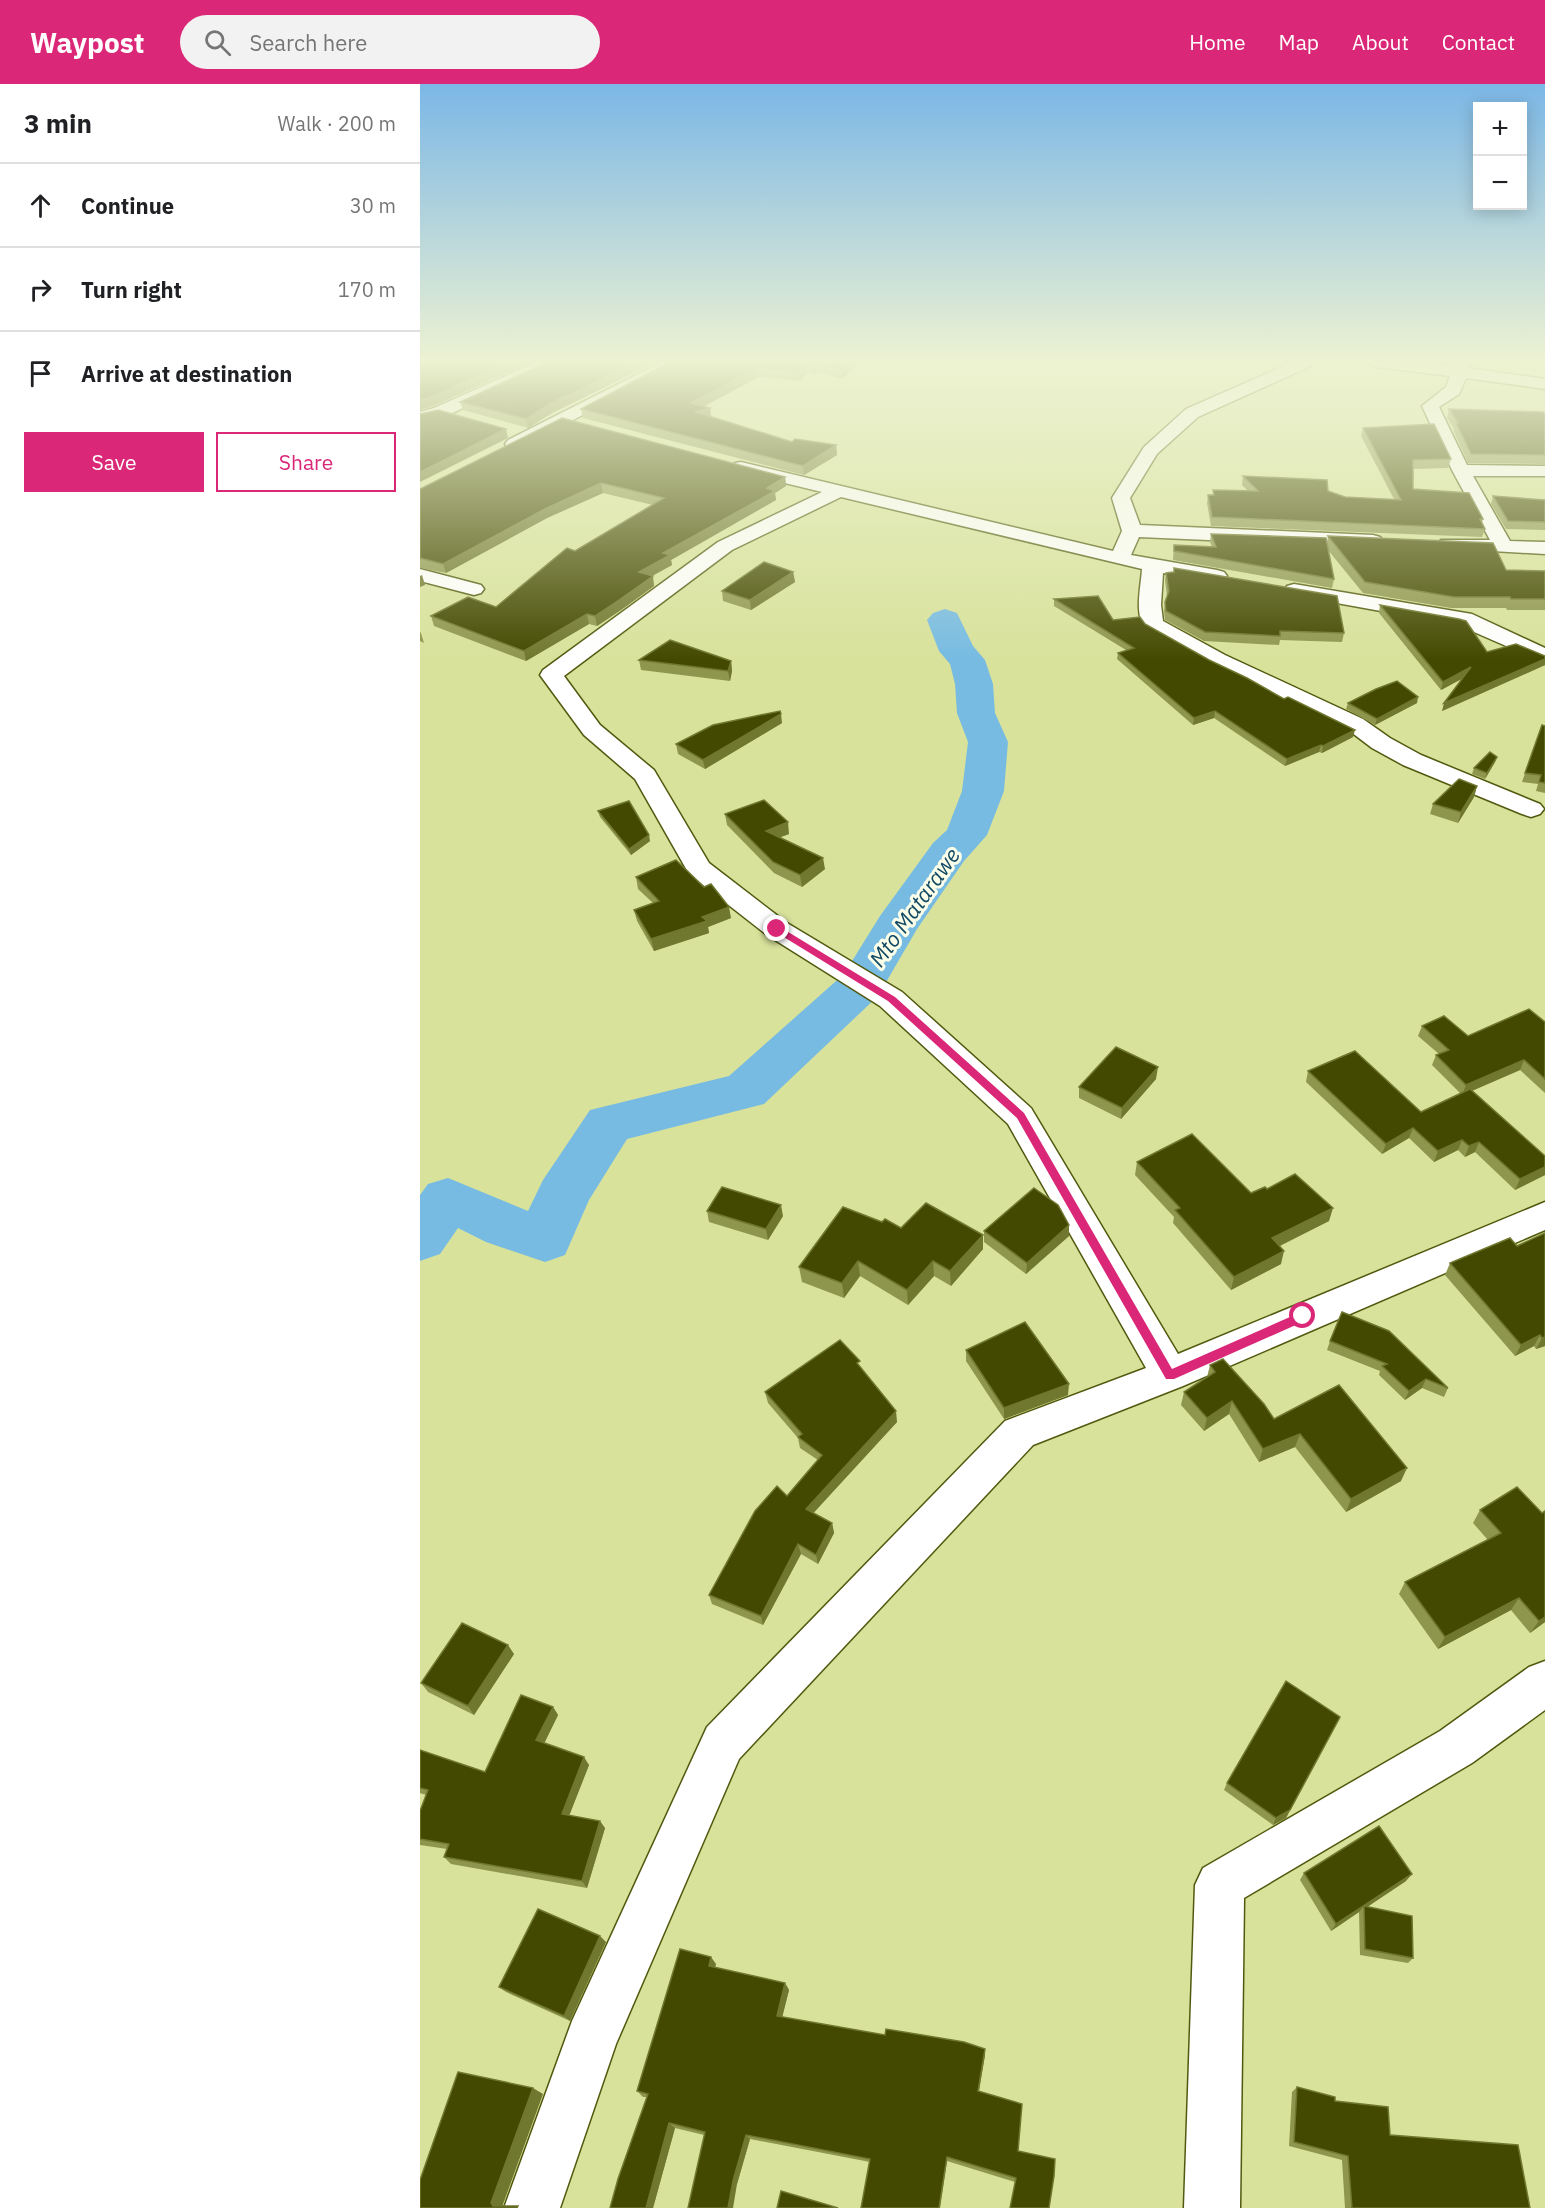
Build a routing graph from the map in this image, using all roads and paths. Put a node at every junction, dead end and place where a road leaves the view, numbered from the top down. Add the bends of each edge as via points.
1 (1144, 461) edge
2 (1457, 461) edge
3 (721, 462) edge
4 (1461, 470) junction
5 (1545, 471) edge
6 (837, 492) junction
7 (1132, 531) junction
8 (1395, 542) edge
9 (1431, 543) edge
10 (1503, 546) junction
11 (1545, 548) edge
12 (1120, 559) junction
13 (1153, 565) junction
14 (420, 575) edge
15 (1236, 580) edge
16 (1271, 586) edge
17 (474, 589) dead end
18 (1545, 656) edge
19 (1532, 809) dead end
20 (1545, 1215) edge
21 (1170, 1375) junction
22 (1545, 1683) edge
23 (532, 2208) edge
24 (1212, 2208) edge

1 - 7 street via 1121,498
2 - 4 street
3 - 6 street
4 - 5 street
4 - 10 street
6 - 12 street
6 - 21 street via 725,546 551,675 592,730 645,775 699,868 777,929 891,999 1020,1116
7 - 8 street
7 - 12 street
9 - 10 street
10 - 11 street
12 - 13 street
13 - 15 street
13 - 19 street via 1153,624 1217,660 1356,724 1412,760
14 - 17 street
16 - 18 street via 1464,619
20 - 21 street
21 - 23 street via 1019,1433 723,1743 591,2040
22 - 24 street via 1456,1747 1220,1885

